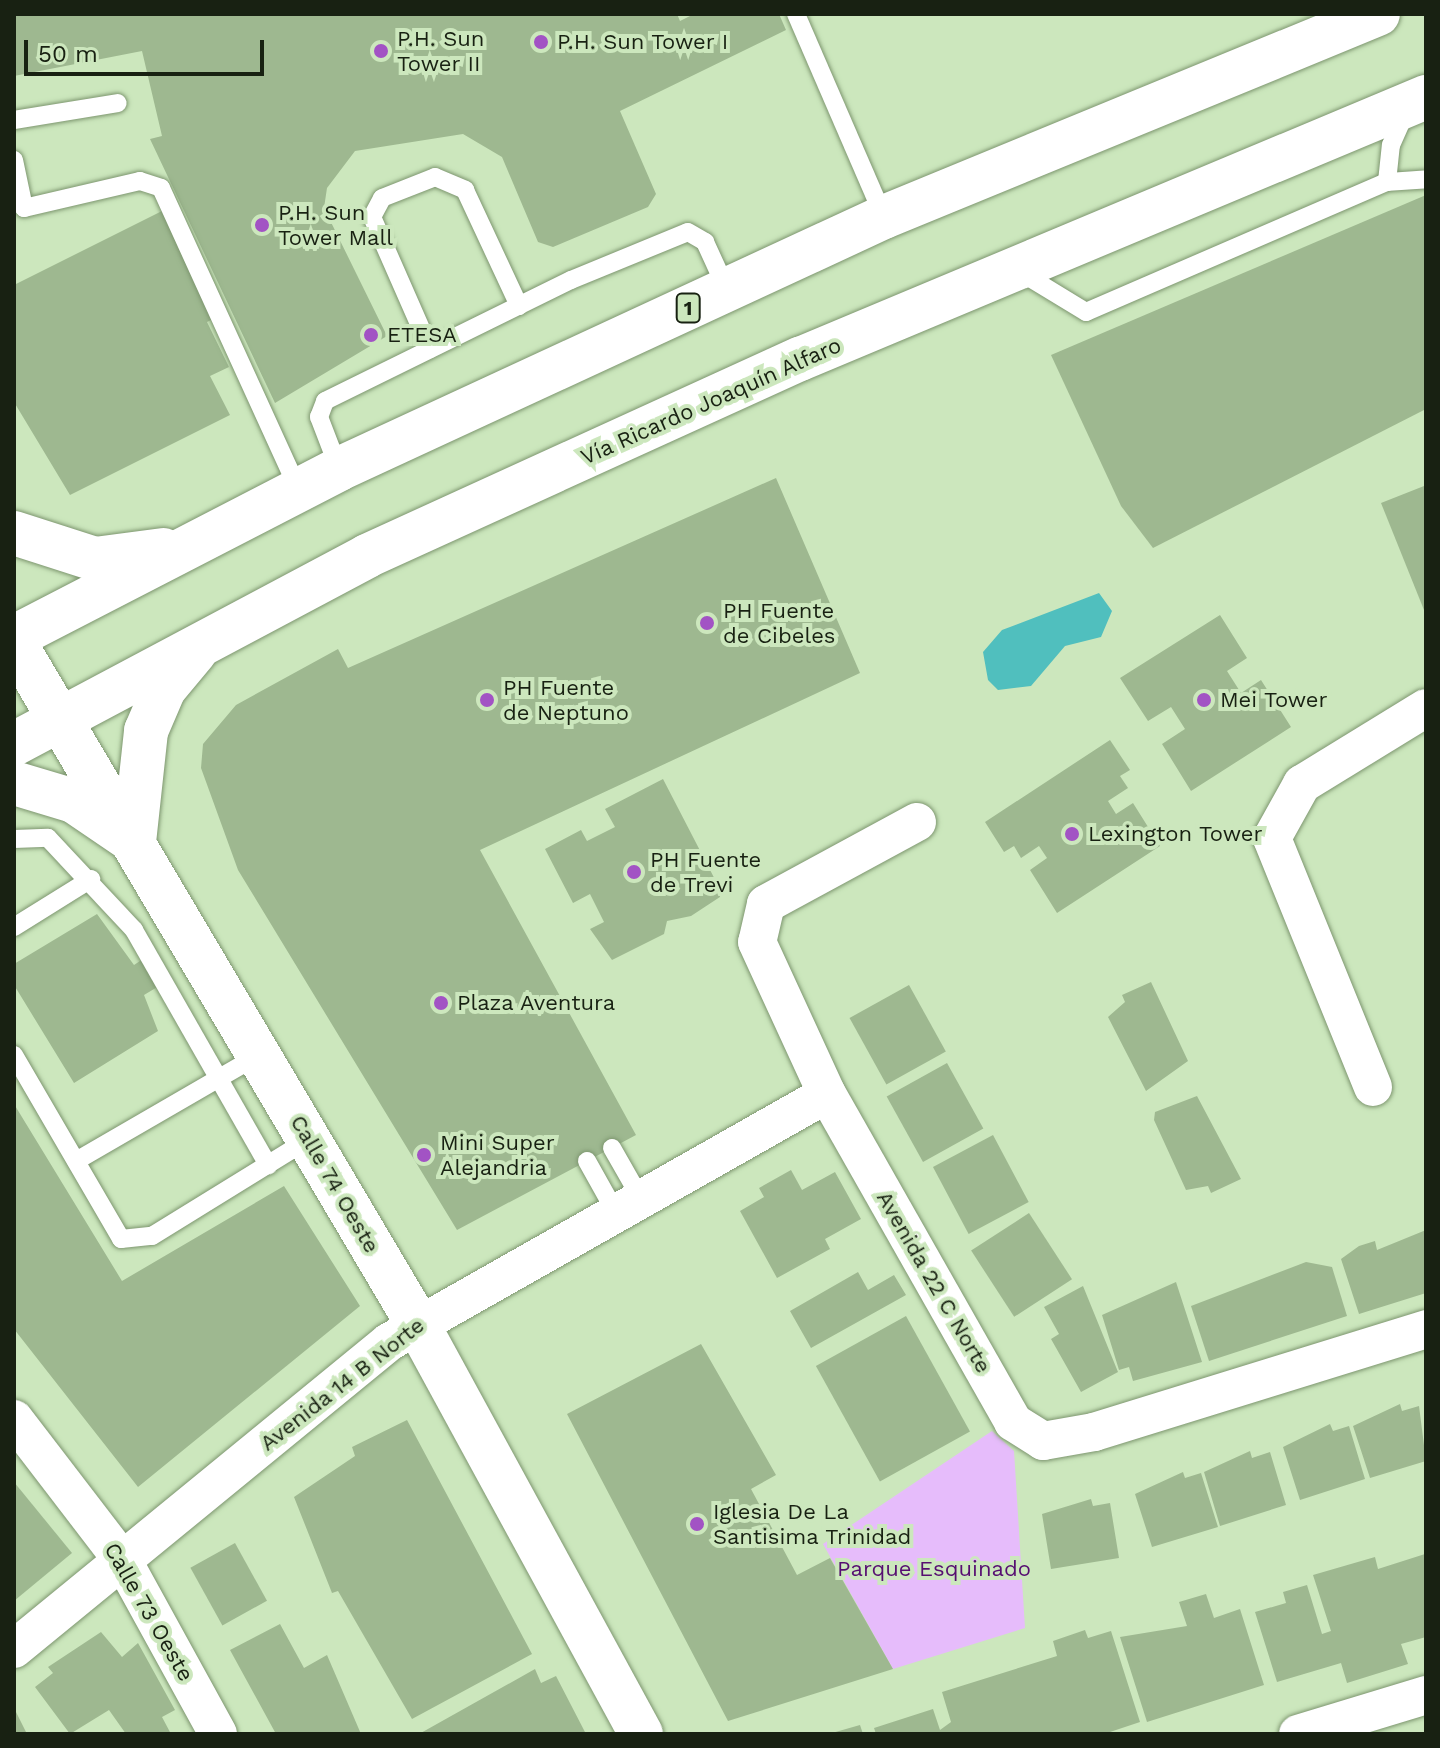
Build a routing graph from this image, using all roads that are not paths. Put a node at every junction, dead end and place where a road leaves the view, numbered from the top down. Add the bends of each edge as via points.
1 (796, 14) edge
2 (1378, 14) edge
3 (1418, 100) edge
4 (118, 103) dead end
5 (14, 120) edge
6 (14, 160) edge
7 (1426, 179) edge
8 (1387, 182) junction
9 (884, 217) junction
10 (1015, 269) junction
11 (727, 290) junction
12 (519, 306) junction
13 (430, 349) junction
14 (339, 469) junction
15 (298, 489) junction
16 (14, 533) edge
17 (186, 548) junction
18 (208, 636) junction
19 (14, 640) edge
20 (1425, 710) edge
21 (60, 719) junction
22 (14, 744) edge
23 (14, 783) edge
24 (917, 822) dead end
25 (14, 839) edge
26 (134, 842) junction
27 (91, 879) junction
28 (14, 927) edge
29 (14, 1055) edge
30 (259, 1055) junction
31 (220, 1080) junction
32 (1373, 1087) dead end
33 (827, 1094) junction
34 (309, 1139) junction
35 (612, 1148) dead end
36 (76, 1161) junction
37 (587, 1161) dead end
38 (268, 1165) junction
39 (628, 1204) junction
40 (417, 1323) junction
41 (1426, 1329) edge
42 (14, 1419) edge
43 (123, 1561) junction
44 (14, 1649) edge
45 (1426, 1695) edge
46 (218, 1734) edge
47 (641, 1734) edge
48 (1298, 1734) edge

1 - 9 lane
2 - 9 main road, 1
3 - 8 lane via 1391,145
3 - 10 main road, Vía Ricardo Joaquín Alfaro
4 - 5 lane
6 - 15 lane via 24,208 140,181 161,188
7 - 8 lane
8 - 10 lane via 1086,312
9 - 11 main road, 1
10 - 18 main road, Vía Ricardo Joaquín Alfaro via 382,549
11 - 12 lane via 705,242 688,232
11 - 14 main road, 1
12 - 13 lane
12 - 13 lane via 465,190 435,177 382,198 372,217
13 - 14 lane via 322,403 319,417
14 - 15 main road, 1
15 - 17 main road, 1
16 - 17 main road via 95,559
17 - 19 main road, 1
18 - 21 main road, Vía Ricardo Joaquín Alfaro
18 - 26 main road via 164,689 146,731
19 - 21 main road, Calle 74 Oeste
20 - 32 street via 1302,784 1272,838
21 - 22 main road, Vía Ricardo Joaquín Alfaro
21 - 26 main road, Calle 74 Oeste
23 - 26 main road via 74,801
24 - 33 street, Avenida 22 C Norte via 766,904 757,942
25 - 27 lane via 48,838
26 - 30 main road, Calle 74 Oeste
27 - 28 lane
27 - 31 lane via 134,930
29 - 36 lane
30 - 31 lane
30 - 34 main road, Calle 74 Oeste
31 - 36 lane
31 - 38 lane
33 - 39 street, Avenida 14 B Norte
33 - 41 street, Avenida 22 C Norte via 1013,1422 1043,1441
34 - 38 lane
34 - 40 main road, Calle 74 Oeste
35 - 39 lane
36 - 38 lane via 121,1239 152,1236
37 - 39 lane
39 - 40 street, Avenida 14 B Norte
40 - 43 street, Avenida 14 B Norte
40 - 47 main road, Calle 74 Oeste
42 - 43 street, Calle 73 Oeste
43 - 44 street, Avenida 14 B Norte
43 - 46 street, Calle 73 Oeste
45 - 48 street

